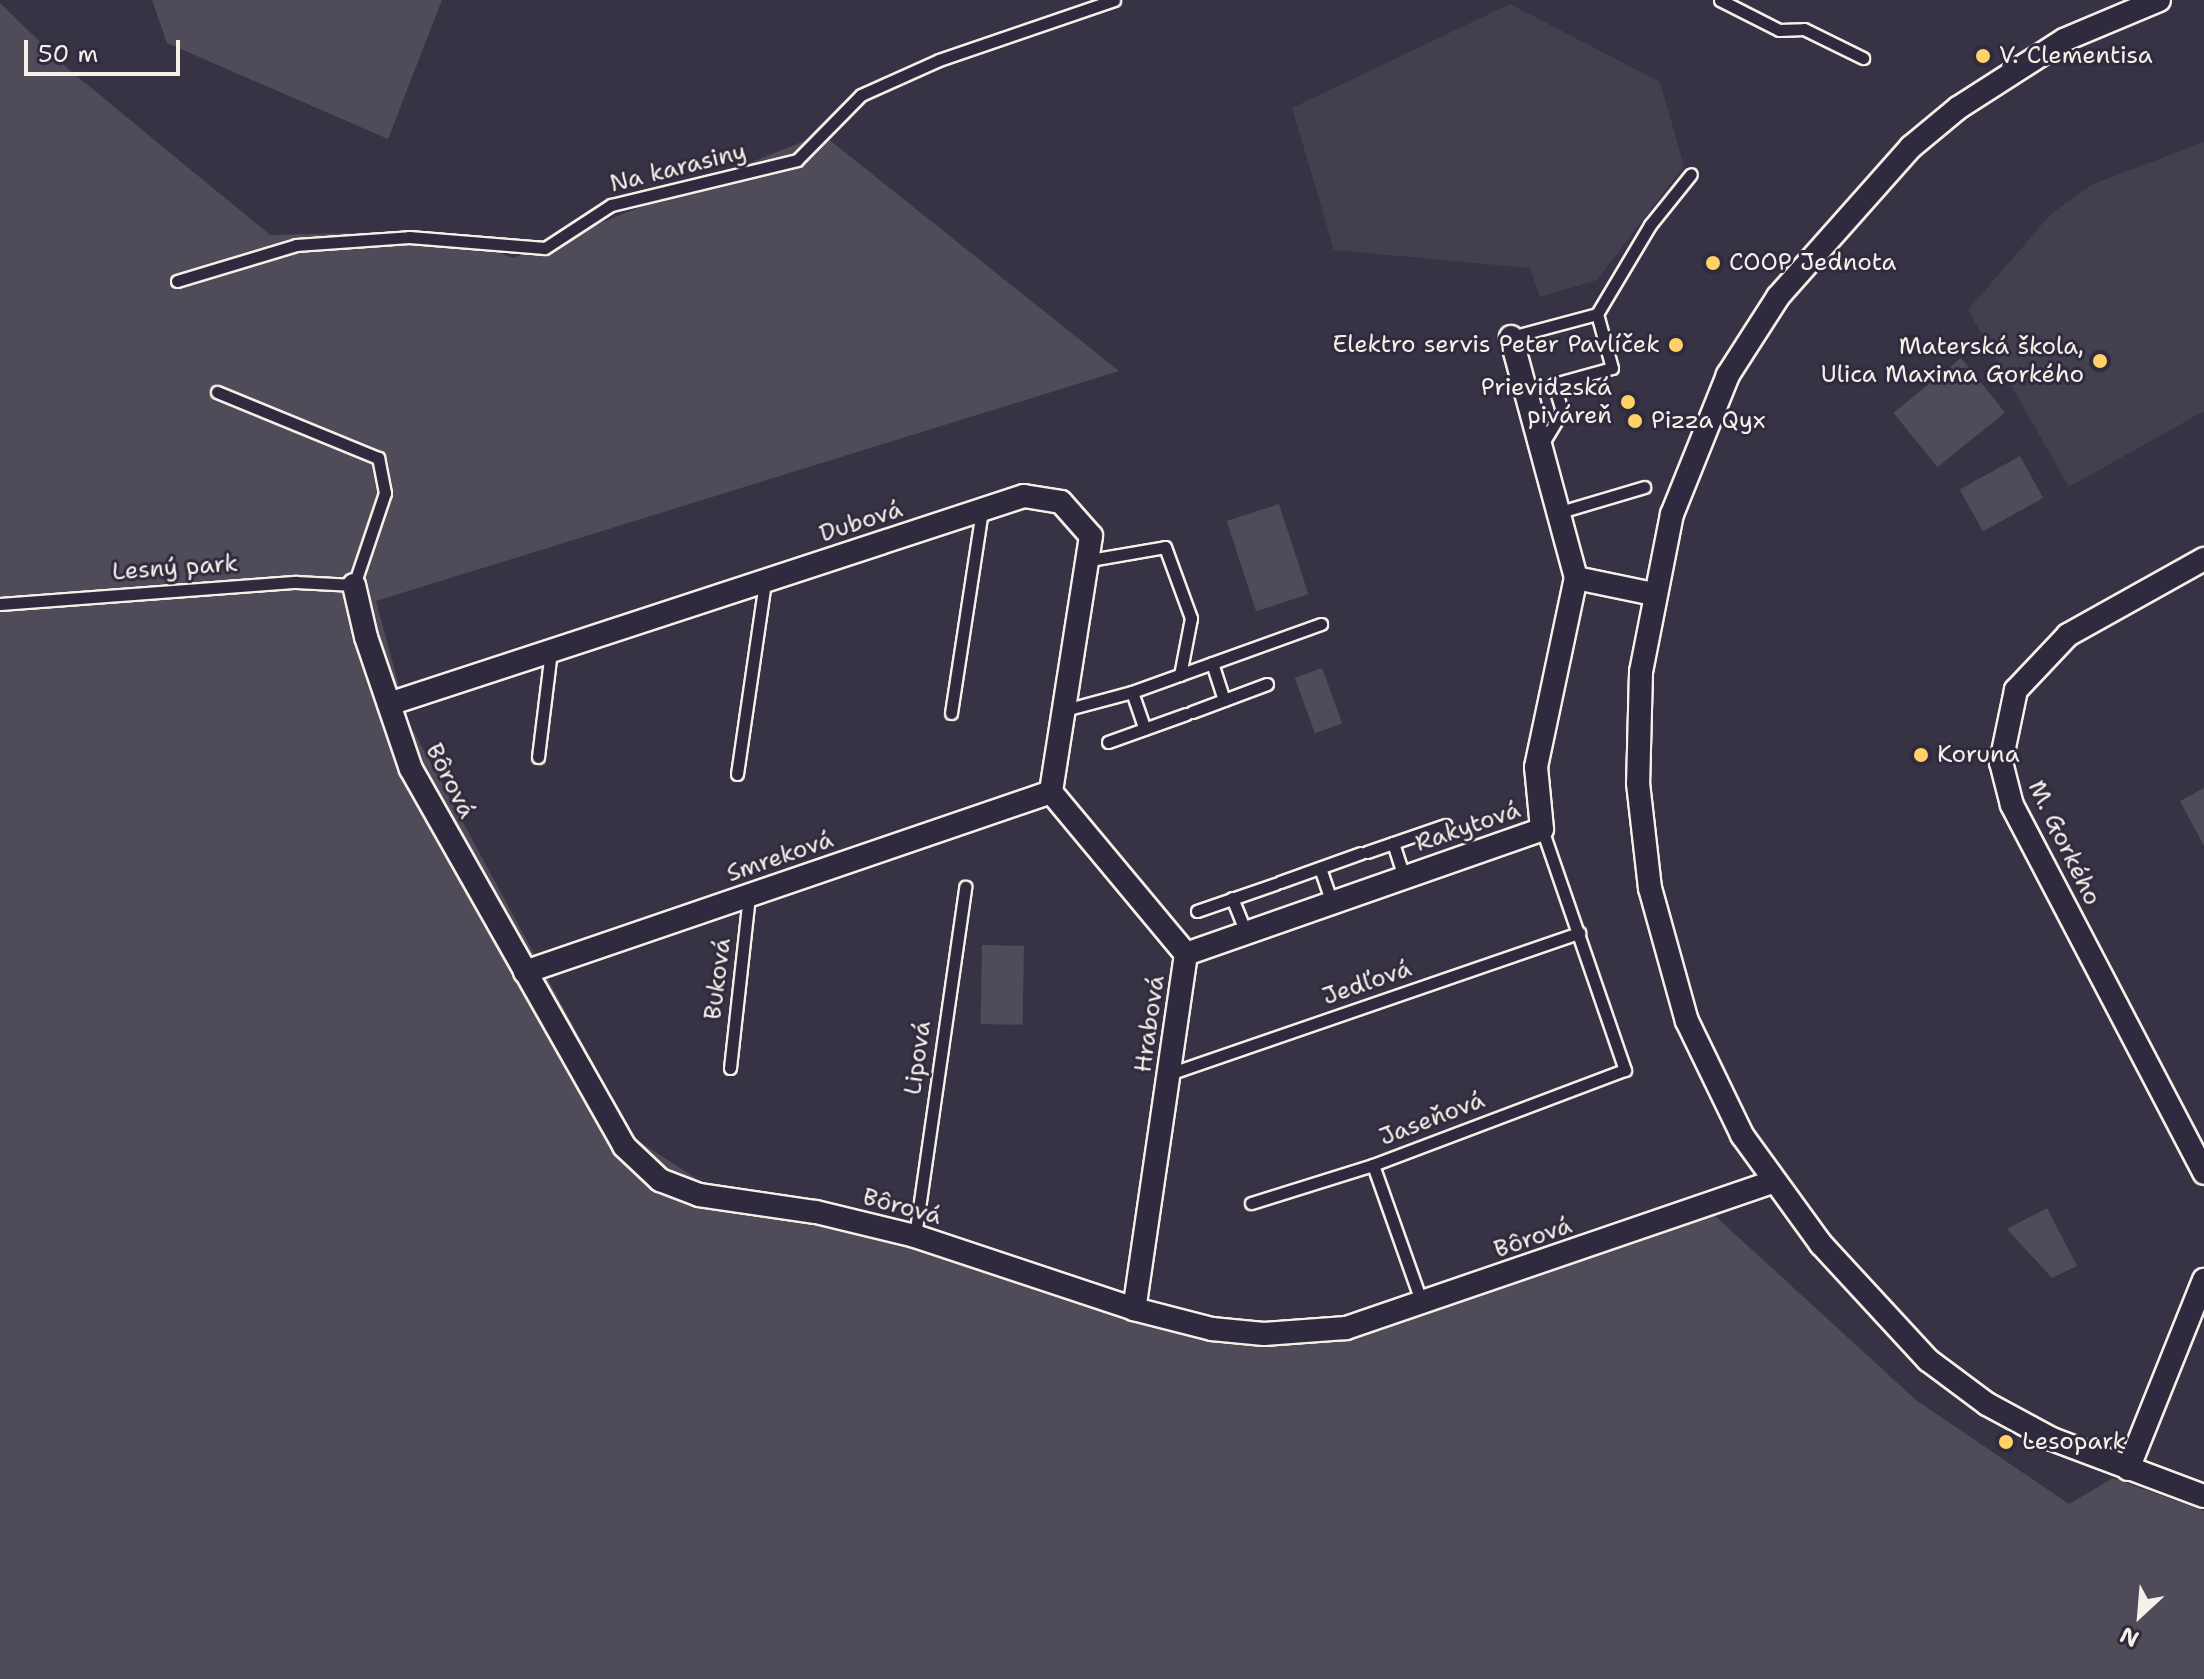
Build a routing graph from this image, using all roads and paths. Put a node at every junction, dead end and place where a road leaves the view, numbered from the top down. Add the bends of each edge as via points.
1 (1114, 0) edge
2 (1720, 0) edge
3 (2159, 0) edge
4 (1863, 58) dead end
5 (1691, 174) dead end
6 (177, 281) dead end
7 (1597, 314) junction
8 (1511, 337) joint
9 (217, 392) dead end
10 (1538, 451) junction
11 (1644, 487) dead end
12 (982, 509) junction
13 (1557, 513) junction
14 (2204, 559) edge
15 (1090, 560) junction
16 (1576, 578) junction
17 (765, 581) junction
18 (354, 585) junction
19 (1653, 594) junction
20 (0, 604) edge
21 (1321, 624) dead end
22 (551, 651) junction
23 (1212, 663) junction
24 (1180, 675) junction
25 (1267, 684) dead end
26 (1132, 692) junction
27 (1224, 700) junction
28 (389, 704) junction
29 (1060, 711) junction
30 (951, 713) dead end
31 (1145, 729) junction
32 (1108, 742) dead end
33 (538, 757) dead end
34 (737, 774) dead end
35 (1051, 792) junction
36 (1445, 825) dead end
37 (1542, 829) junction
38 (1393, 843) junction
39 (1320, 868) junction
40 (1404, 877) junction
41 (965, 887) dead end
42 (749, 895) junction
43 (1232, 898) junction
44 (1332, 903) junction
45 (1197, 911) dead end
46 (1246, 933) junction
47 (1579, 933) junction
48 (1186, 954) junction
49 (525, 972) junction
50 (730, 1068) dead end
51 (1169, 1074) junction
52 (1373, 1165) junction
53 (2204, 1173) edge
54 (1772, 1182) junction
55 (1251, 1203) dead end
56 (915, 1236) junction
57 (2204, 1280) edge
58 (1422, 1304) junction
59 (1134, 1309) junction
60 (2128, 1469) junction
61 (2204, 1496) edge

1 - 6 lane, Na karasiny via 939,60 861,95 797,160 611,205 545,248 409,237 296,245
2 - 4 lane via 1779,30 1804,29
3 - 19 street via 2064,40 1997,80 1911,147 1838,224 1778,297 1728,375 1672,514
5 - 7 lane via 1650,225
7 - 8 lane
7 - 10 lane via 1612,368 1554,384 1562,411
8 - 10 street
9 - 18 lane via 378,458 385,493
10 - 13 street
11 - 13 lane
12 - 15 street, Dubová via 1024,496 1061,502 1091,536
12 - 17 street, Dubová
12 - 30 lane
13 - 16 street
14 - 53 street, M. Gorkého via 2068,635 2016,690 2001,762 2012,805
15 - 24 lane via 1165,547 1191,618
15 - 29 street, Dubová
16 - 19 street
16 - 37 street, Rakytová via 1536,767
17 - 22 street, Dubová
17 - 34 lane
18 - 20 lane, Lesný park via 296,582
18 - 28 street, Bôrová
19 - 54 street via 1637,728 1650,888 1687,1021 1742,1135
21 - 23 lane
22 - 28 street, Dubová
22 - 33 lane
23 - 24 lane
23 - 27 lane
24 - 26 lane
25 - 27 lane
26 - 29 lane
26 - 31 lane
27 - 31 lane
28 - 49 street, Bôrová via 411,769
29 - 35 street, Dubová
31 - 32 lane
35 - 42 street, Smreková
35 - 48 street, Hrabová
36 - 38 lane
37 - 40 street, Rakytová
37 - 47 lane
38 - 39 lane
38 - 40 lane
39 - 43 lane
39 - 44 lane
40 - 44 street, Rakytová
41 - 56 lane, Lipová
42 - 49 street, Smreková
42 - 50 lane, Buková
43 - 45 lane
43 - 46 lane
44 - 46 street, Rakytová
46 - 48 street, Rakytová
47 - 51 lane, Jedľová
47 - 52 lane, Jaseňová via 1625,1070
48 - 51 street, Hrabová
49 - 56 street, Bôrová via 624,1146 660,1180 699,1195 816,1212
51 - 59 street, Hrabová
52 - 55 lane, Jaseňová
52 - 58 lane
54 - 58 street, Bôrová
54 - 60 street via 1865,1295 1928,1360 1987,1404 2052,1439
56 - 59 street, Bôrová
57 - 60 street via 2134,1443
58 - 59 street, Bôrová via 1346,1328 1264,1334 1212,1329
60 - 61 street

